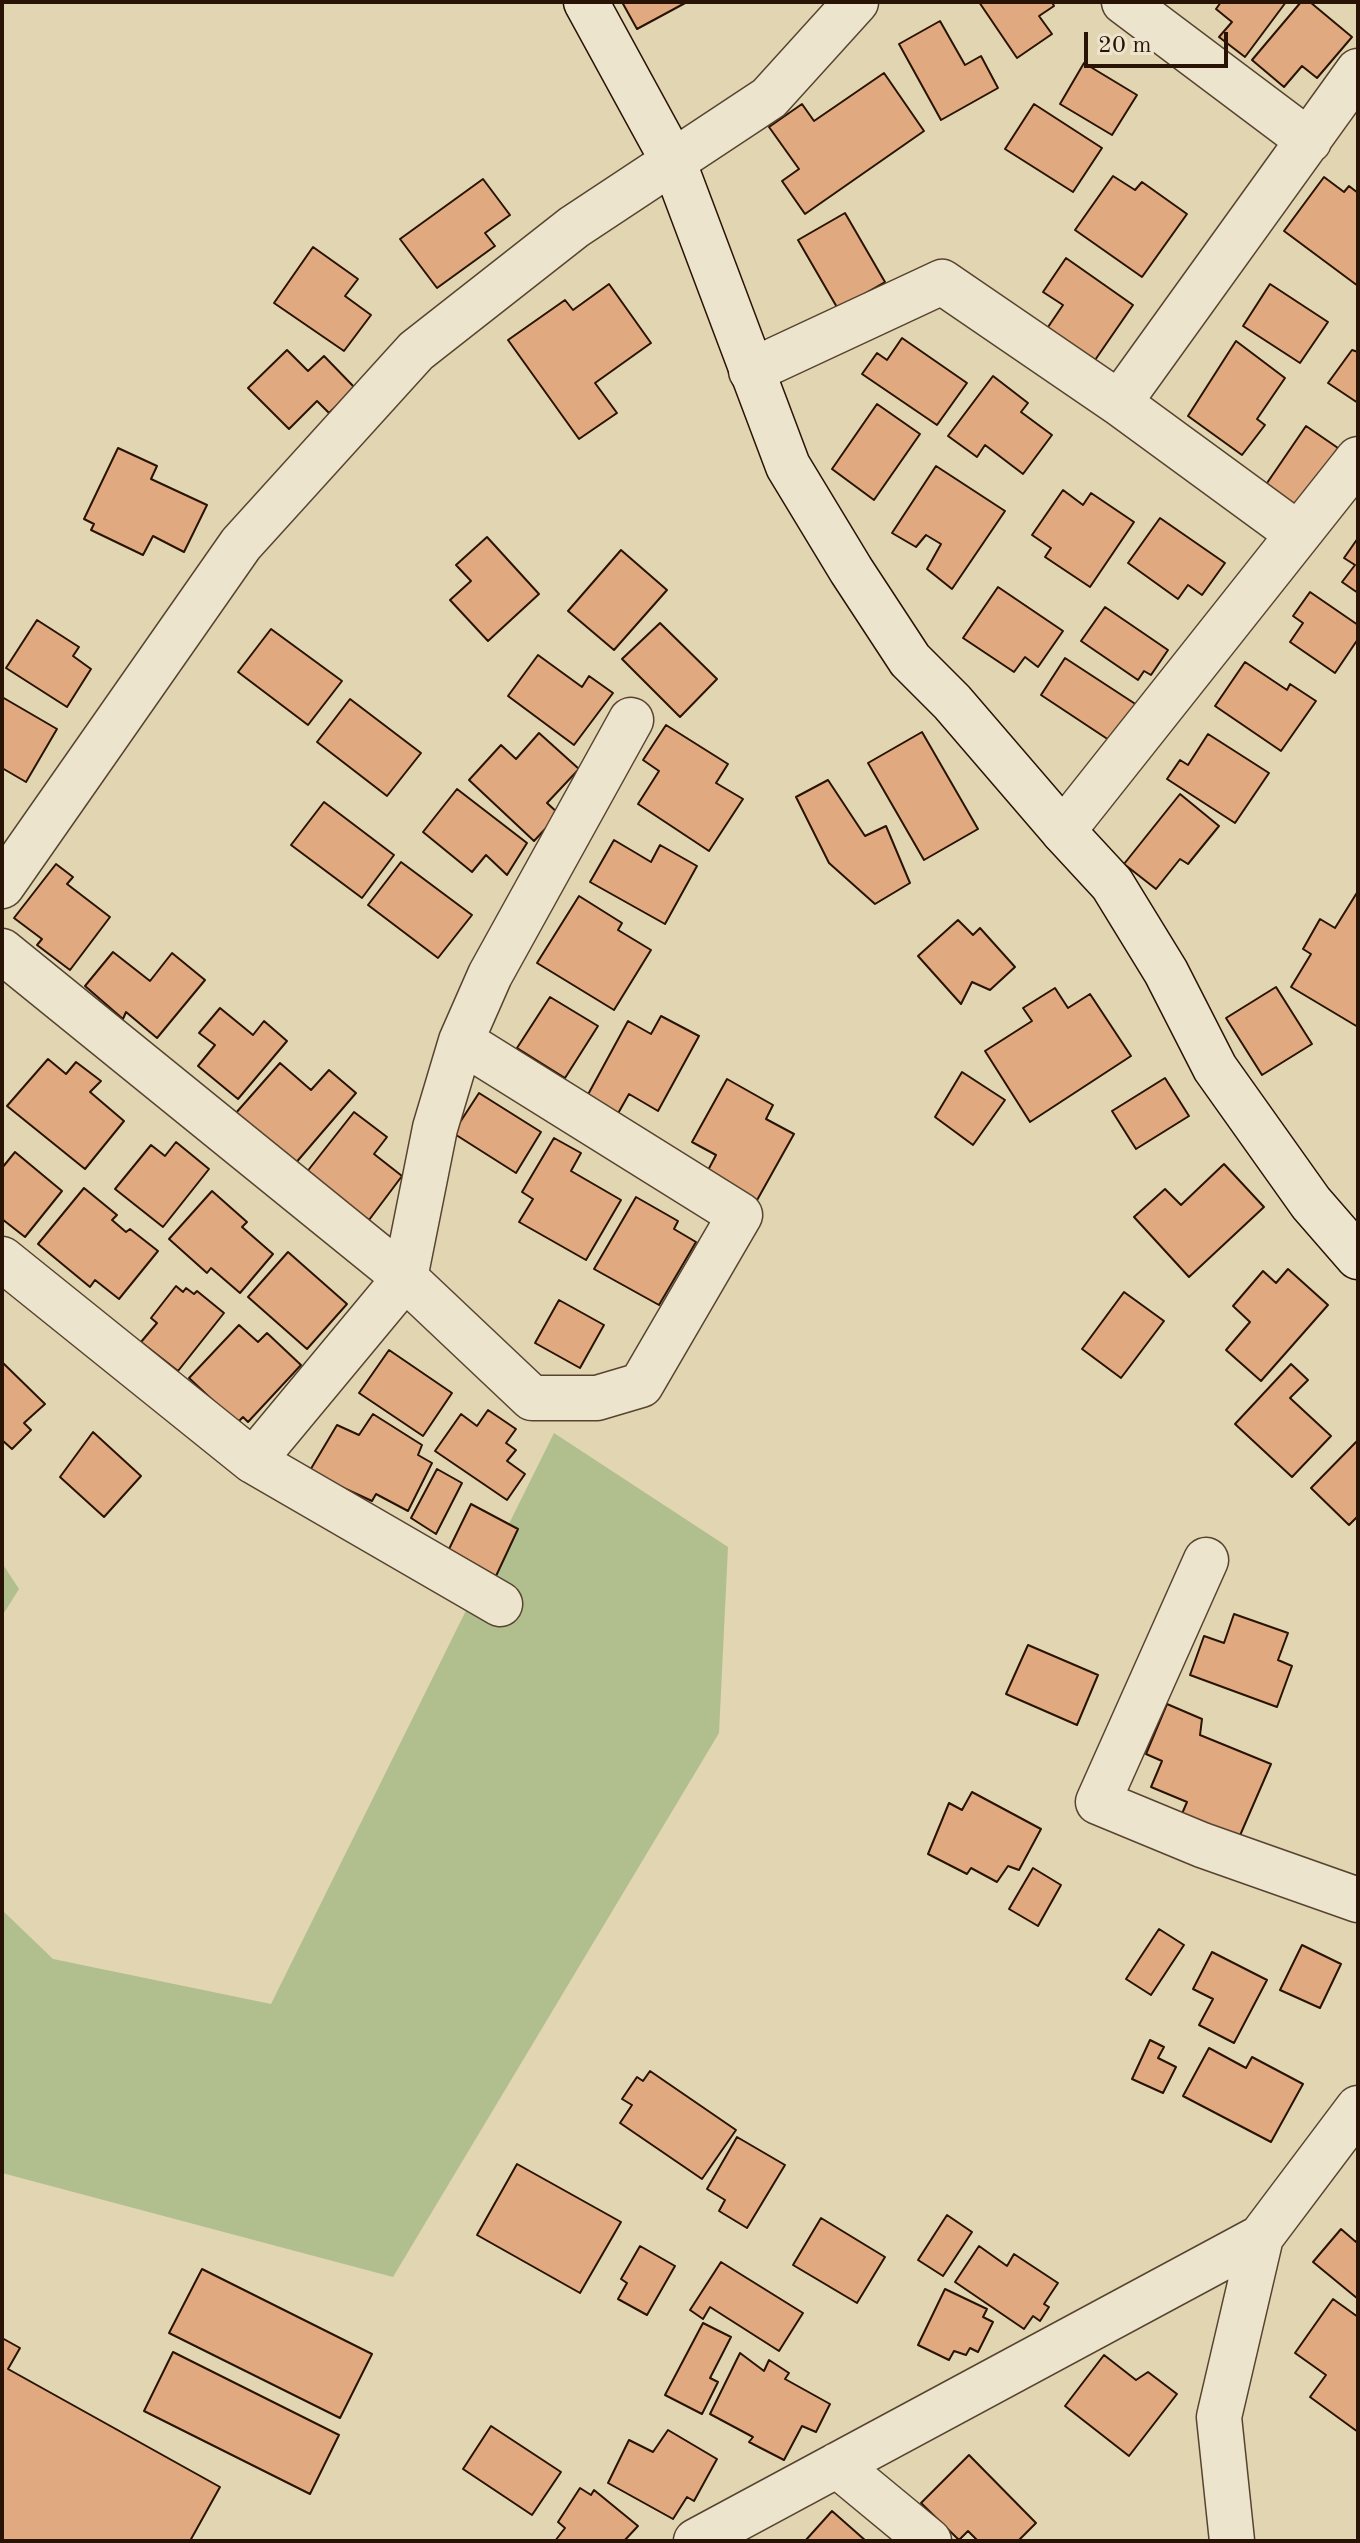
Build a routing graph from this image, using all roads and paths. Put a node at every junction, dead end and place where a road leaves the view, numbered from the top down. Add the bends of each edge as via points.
1 (586, 2) edge
2 (856, 2) edge
3 (1124, 2) edge
4 (1358, 71) edge
5 (1309, 141) junction
6 (674, 163) junction
7 (751, 371) junction
8 (1119, 403) junction
9 (1358, 459) edge
10 (1298, 534) junction
11 (631, 720) dead end
12 (1063, 831) junction
13 (2, 886) edge
14 (2, 951) edge
15 (461, 1041) junction
16 (1358, 1257) edge
17 (2, 1259) edge
18 (405, 1278) junction
19 (253, 1461) junction
20 (1206, 1560) dead end
21 (500, 1604) dead end
22 (1358, 1900) edge
23 (1358, 2108) edge
24 (1261, 2237) junction
25 (837, 2465) junction
26 (696, 2541) edge
27 (929, 2541) edge
28 (1232, 2541) edge

1 - 6 street
2 - 6 street via 769,98
3 - 5 street
4 - 5 street
5 - 8 street
6 - 7 street
6 - 13 street via 574,227 416,351 241,544
7 - 8 street via 942,282
7 - 12 street via 788,466 910,660
8 - 10 street
9 - 10 street
10 - 12 street
11 - 15 street via 490,975
12 - 16 street via 1112,884 1166,972 1215,1068 1311,1203
14 - 18 street
15 - 18 street via 435,1128
15 - 18 street via 740,1215 641,1385 597,1398 532,1398
17 - 19 street
18 - 19 street
19 - 21 street
20 - 22 street via 1098,1802
23 - 24 street
24 - 25 street
24 - 28 street via 1219,2417
25 - 26 street
25 - 27 street

